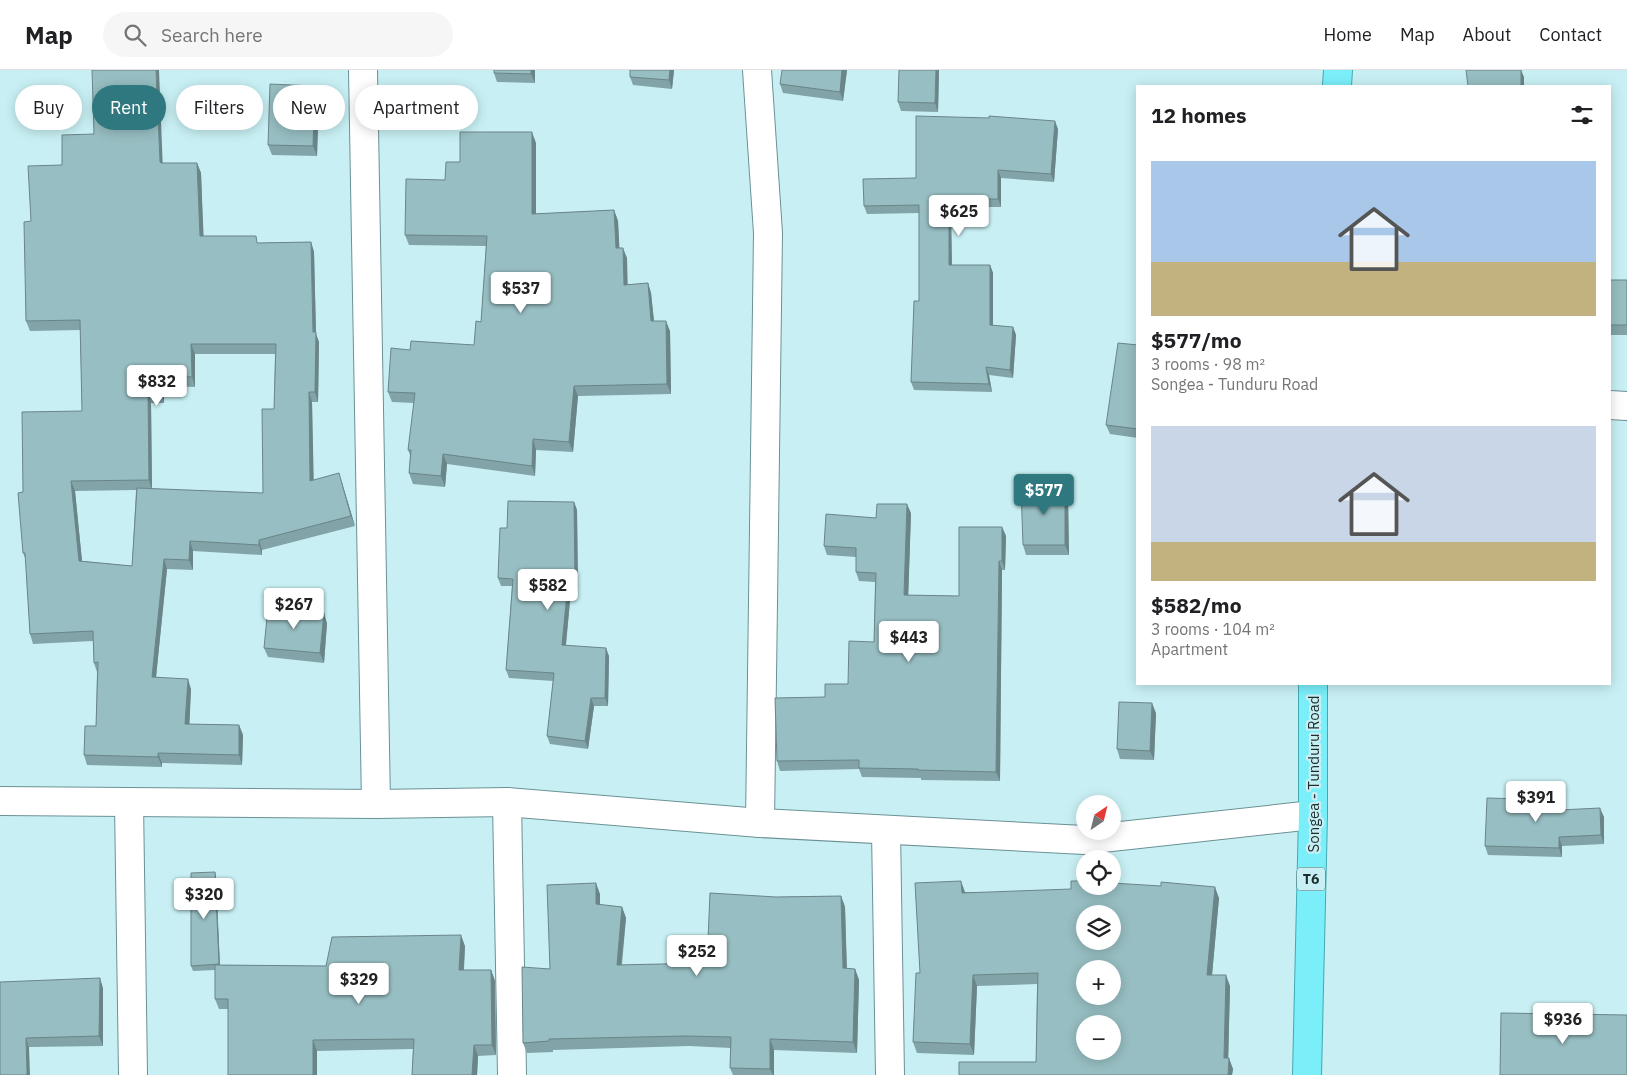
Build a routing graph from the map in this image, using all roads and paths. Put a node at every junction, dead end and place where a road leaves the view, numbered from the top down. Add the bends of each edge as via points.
1 (363, 70) edge
2 (758, 70) edge
3 (1338, 70) edge
4 (1336, 85) edge
5 (1611, 405) edge
6 (1627, 406) edge
7 (1313, 685) edge
8 (0, 801) edge
9 (129, 802) junction
10 (507, 802) junction
11 (376, 804) junction
12 (1313, 815) junction
13 (760, 823) junction
14 (886, 830) junction
15 (133, 1075) edge
16 (512, 1075) edge
17 (890, 1075) edge
18 (1307, 1075) edge

1 - 11 street
2 - 13 street via 768,233
3 - 4 highway
5 - 6 street
7 - 12 highway, Songea - Tunduru Road / T6
8 - 9 street
9 - 11 street
9 - 15 street
10 - 11 street
10 - 13 street
10 - 16 street
12 - 14 street via 1084,840
12 - 18 highway, Songea - Tunduru Road / T6
13 - 14 street
14 - 17 street

